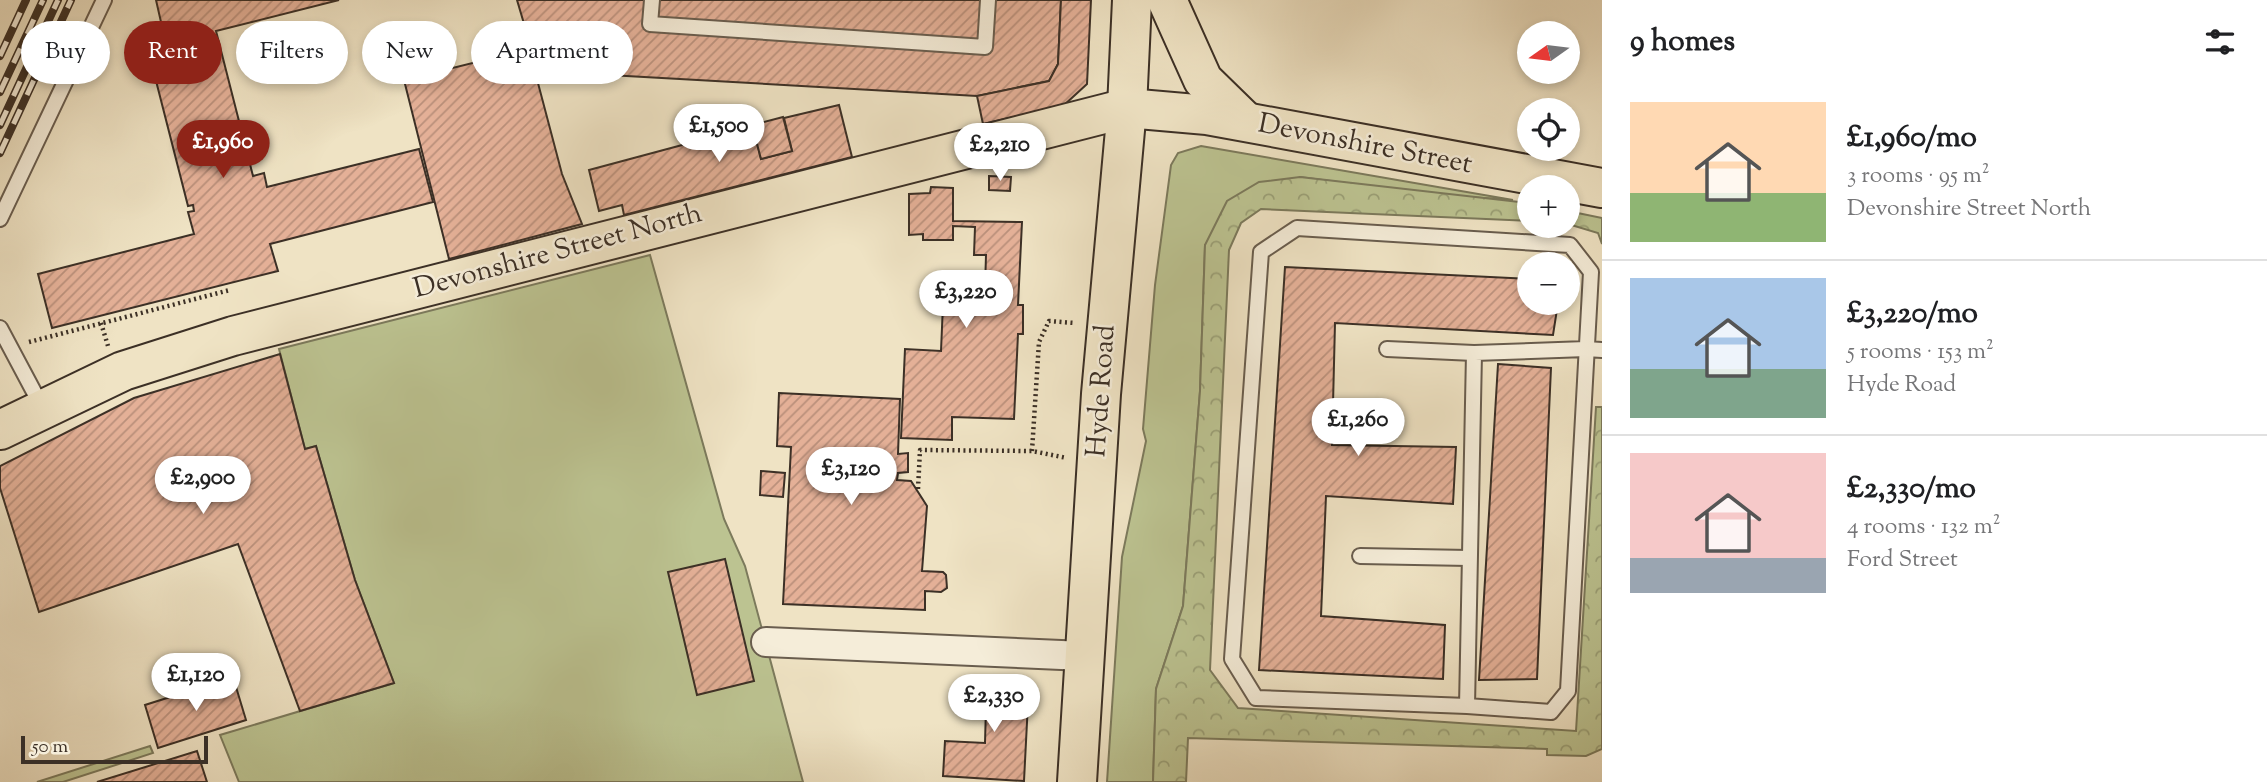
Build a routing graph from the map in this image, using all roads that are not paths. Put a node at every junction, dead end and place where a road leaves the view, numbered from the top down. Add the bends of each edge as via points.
1 (104, 0) edge
2 (652, 0) edge
3 (988, 0) edge
4 (1132, 0) edge
5 (1167, 0) edge
6 (1127, 108) junction
7 (1245, 121) junction
8 (1602, 188) edge
9 (0, 219) edge
10 (0, 328) edge
11 (1387, 349) dead end
12 (1586, 349) junction
13 (1602, 350) edge
14 (1474, 354) junction
15 (43, 407) junction
16 (0, 430) edge
17 (1360, 556) dead end
18 (1469, 558) junction
19 (766, 642) dead end
20 (1084, 656) junction
21 (1467, 706) junction
22 (1077, 782) edge

1 - 9 lane
2 - 3 lane via 650,24 985,47
4 - 6 highway, Hyde Road
5 - 7 highway via 1203,80
6 - 7 highway, Devonshire Street
6 - 15 highway, Devonshire Street North via 233,336 123,371
6 - 20 highway, Hyde Road via 1101,394
7 - 8 highway, Devonshire Street
10 - 15 lane
11 - 14 lane
12 - 13 lane
12 - 14 lane
12 - 21 lane via 1569,691 1551,712
12 - 21 lane via 1591,272 1570,245 1297,228 1261,252 1232,659 1255,698
14 - 18 lane
15 - 16 highway, Devonshire Street North
17 - 18 lane
18 - 21 lane
19 - 20 street
20 - 22 highway, Hyde Road

